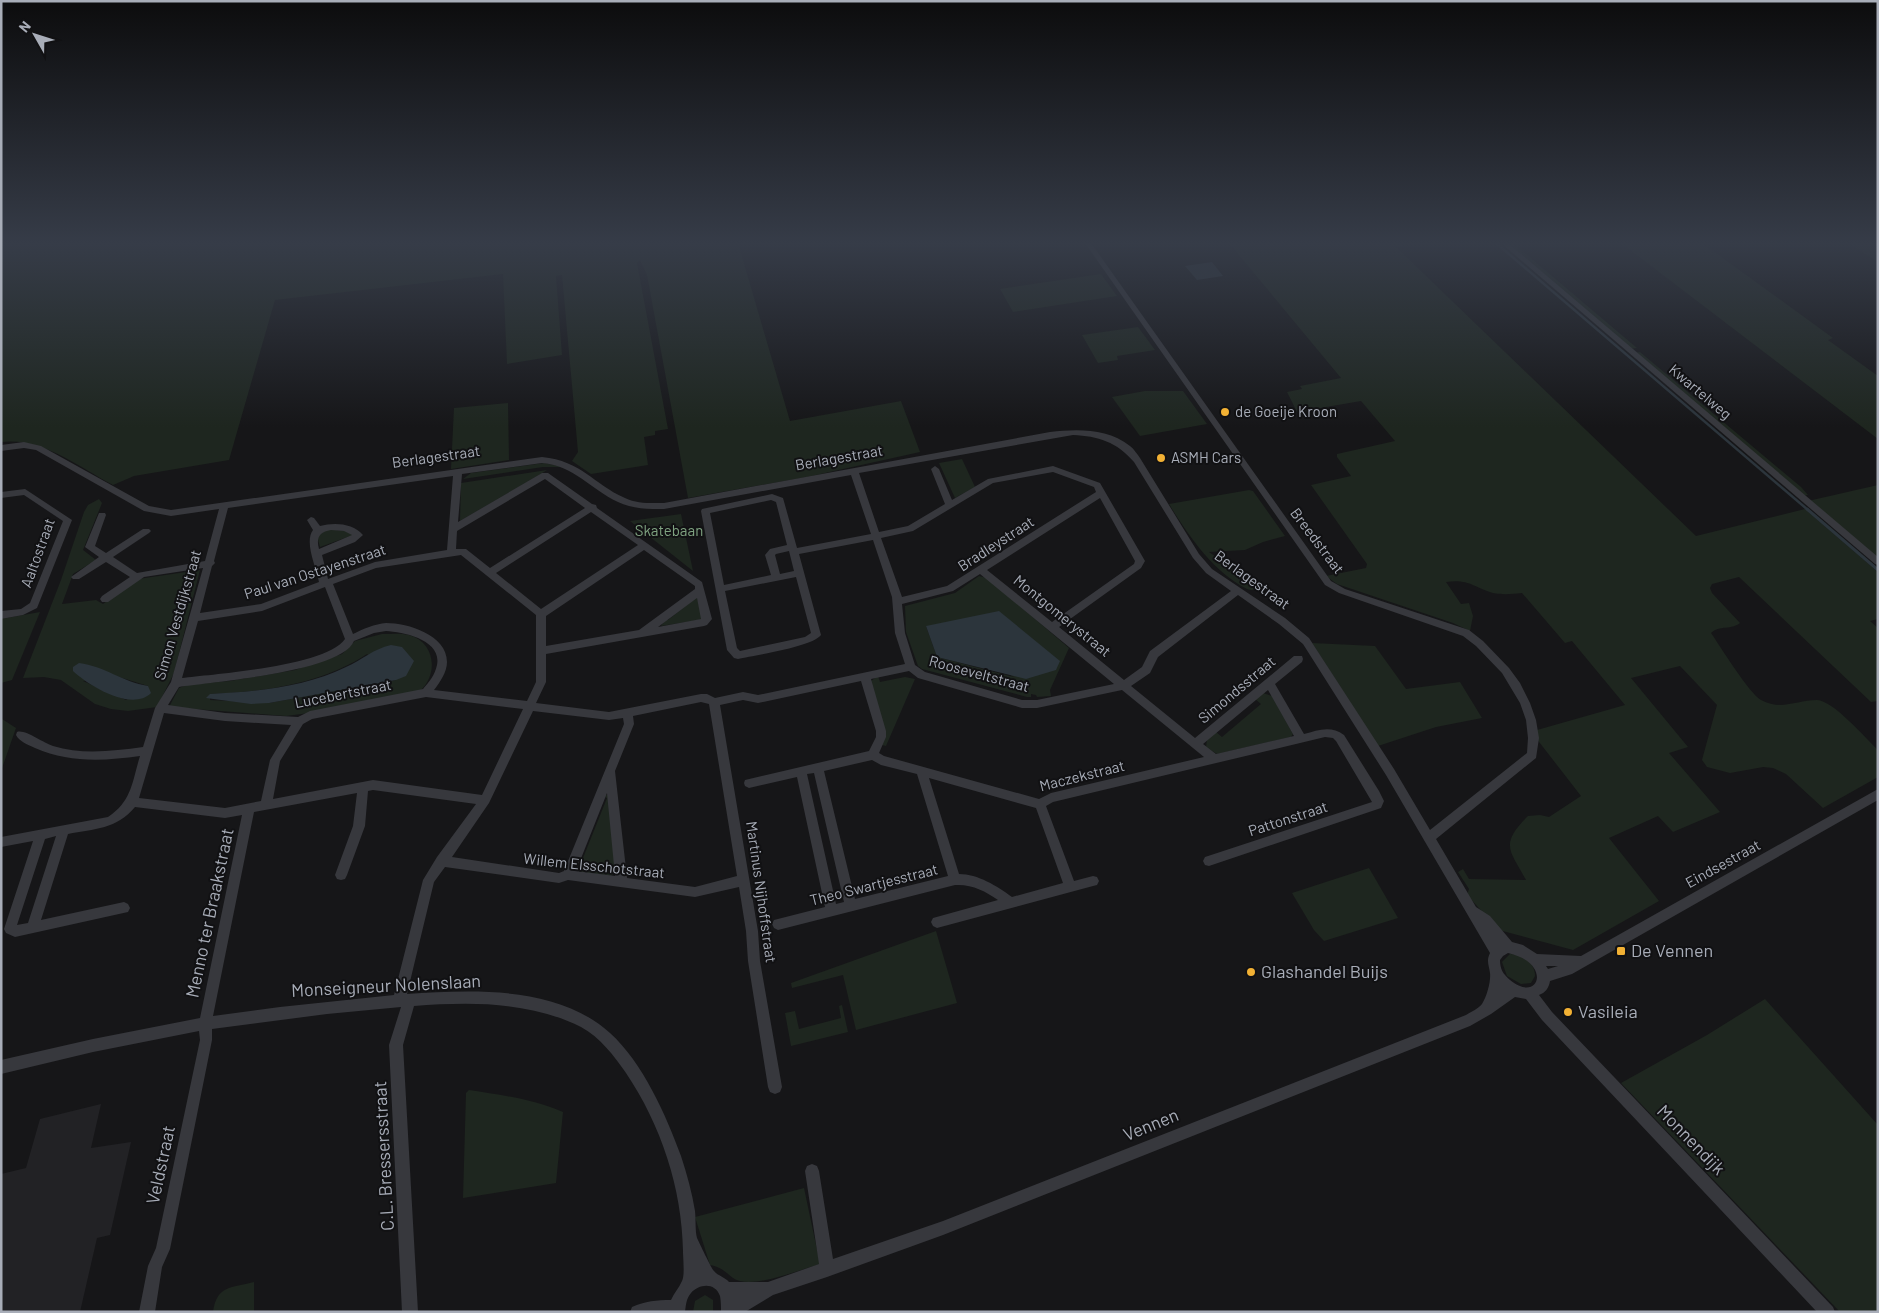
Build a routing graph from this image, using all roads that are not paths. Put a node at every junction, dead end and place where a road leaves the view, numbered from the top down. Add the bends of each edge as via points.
1 (1131, 304) edge
2 (1576, 304) edge
3 (3, 450) edge
4 (935, 469) dead end
5 (458, 471) junction
6 (854, 472) junction
7 (1102, 492) junction
8 (1, 495) edge
9 (950, 505) junction
10 (224, 506) junction
11 (593, 508) junction
12 (102, 515) dead end
13 (311, 520) dead end
14 (453, 529) junction
15 (318, 530) junction
16 (146, 531) dead end
17 (875, 536) junction
18 (645, 545) junction
19 (793, 550) junction
20 (451, 552) junction
21 (316, 553) junction
22 (106, 557) junction
23 (1878, 562) edge
24 (210, 563) junction
25 (981, 570) junction
26 (490, 572) junction
27 (800, 573) junction
28 (76, 577) dead end
29 (137, 577) junction
30 (776, 578) junction
31 (326, 583) junction
32 (701, 590) junction
33 (720, 590) junction
34 (1237, 591) junction
35 (105, 599) dead end
36 (898, 602) junction
37 (541, 614) junction
38 (1, 615) edge
39 (194, 618) junction
40 (1052, 627) junction
41 (640, 634) junction
42 (350, 639) junction
43 (541, 651) junction
44 (1298, 659) dead end
45 (911, 667) junction
46 (865, 676) junction
47 (1269, 682) junction
48 (176, 683) junction
49 (1124, 686) junction
50 (426, 693) junction
51 (714, 702) junction
52 (531, 707) junction
53 (160, 708) junction
54 (627, 713) junction
55 (299, 721) junction
56 (21, 735) dead end
57 (1301, 738) junction
58 (1195, 744) junction
59 (147, 751) junction
60 (873, 755) junction
61 (1214, 759) junction
62 (818, 767) junction
63 (610, 770) junction
64 (801, 771) junction
65 (920, 771) junction
66 (749, 782) dead end
67 (363, 786) junction
68 (1878, 794) edge
69 (485, 800) junction
70 (132, 802) junction
71 (1040, 804) junction
72 (266, 805) junction
73 (1377, 805) joint
74 (249, 808) junction
75 (64, 830) junction
76 (42, 834) junction
77 (1428, 838) junction
78 (1, 842) edge
79 (441, 861) junction
80 (1208, 861) dead end
81 (341, 875) dead end
82 (568, 876) junction
83 (744, 880) junction
84 (954, 880) junction
85 (1093, 881) dead end
86 (622, 882) junction
87 (1070, 887) junction
88 (1010, 903) junction
89 (851, 906) junction
90 (124, 908) dead end
91 (832, 911) junction
92 (1474, 911) junction
93 (937, 922) dead end
94 (778, 924) dead end
95 (33, 926) junction
96 (1508, 947) junction
97 (1496, 952) junction
98 (1536, 960) junction
99 (1584, 961) junction
100 (1496, 975) junction
101 (1544, 976) junction
102 (1514, 990) junction
103 (1530, 993) junction
104 (404, 1001) junction
105 (1486, 1010) junction
106 (205, 1024) junction
107 (1, 1067) edge
108 (775, 1087) dead end
109 (812, 1171) dead end
110 (691, 1241) junction
111 (828, 1270) junction
112 (709, 1277) junction
113 (690, 1283) junction
114 (727, 1290) junction
115 (769, 1290) junction
116 (677, 1310) edge
117 (147, 1312) edge
118 (410, 1312) edge
119 (637, 1312) edge
120 (729, 1312) edge
121 (1828, 1312) edge

1 - 77 street, Breedstraat via 1328,583 1342,591 1466,633 1480,642 1514,683 1534,725 1536,738 1532,755
2 - 23 street, Kwartelweg
3 - 10 street, Berlagestraat via 24,445 38,448 156,512 180,513
4 - 9 street
5 - 6 street, Berlagestraat via 531,460 556,461 573,466 622,500 651,506
5 - 10 street, Berlagestraat
5 - 14 street
6 - 17 street, Rooseveltstraat
6 - 34 street, Berlagestraat via 1058,434 1084,432 1101,436 1132,453 1201,563
7 - 9 street via 1098,485 1053,469 991,481
7 - 25 street, Bradleystraat
7 - 40 street via 1140,561 1138,566
8 - 38 street, Aaltostraat via 25,492 68,520 34,605 21,612
9 - 17 street via 910,529
10 - 24 street, Simon Vestdijkstraat
11 - 14 street via 545,475
11 - 18 street
11 - 26 street
12 - 22 street via 90,547
13 - 15 street
14 - 20 street
15 - 21 street via 312,540
15 - 21 street via 343,528 358,535
16 - 22 street
17 - 19 street
17 - 36 street, Rooseveltstraat
18 - 32 street via 699,584
18 - 37 street
19 - 27 street
19 - 30 street via 773,551 770,555
19 - 33 street via 777,498 705,512
20 - 26 street, Paul van Ostayenstraat via 463,551
20 - 31 street, Paul van Ostayenstraat via 375,565
21 - 31 street
22 - 28 street
22 - 29 street
24 - 29 street
24 - 39 street, Simon Vestdijkstraat
25 - 36 street, Bradleystraat via 944,593
25 - 40 street, Montgomerystraat
26 - 37 street, Paul van Ostayenstraat
27 - 30 street
27 - 33 street via 816,635 808,640 736,654 732,650
29 - 35 street
30 - 33 street
31 - 39 street, Paul van Ostayenstraat via 262,607
31 - 42 street
32 - 41 street
32 - 41 street via 706,621
34 - 49 street, Rooseveltstraat via 1154,654 1146,670
34 - 77 street, Berlagestraat via 1306,641
36 - 45 street, Rooseveltstraat via 900,633
37 - 43 street
39 - 48 street, Simon Vestdijkstraat
40 - 49 street, Montgomerystraat
41 - 43 street
42 - 48 street via 350,643 338,652 298,664
42 - 50 street via 384,627 417,633 430,639 439,650 441,662 440,673
43 - 52 street via 541,682
44 - 47 street, Simondsstraat
45 - 46 street, Lucebertstraat
45 - 49 street, Rooseveltstraat via 922,674 1022,704 1056,701
46 - 51 street, Lucebertstraat via 758,699 743,696
46 - 60 street via 881,731
47 - 57 street
47 - 58 street, Simondsstraat
48 - 53 street, Simon Vestdijkstraat
49 - 58 street, Simondsstraat
50 - 52 street, Lucebertstraat
50 - 55 street, Lucebertstraat via 310,715
51 - 54 street, Lucebertstraat via 701,698
51 - 83 street, Martinus Nijhoffstraat
52 - 54 street, Lucebertstraat via 609,716
52 - 69 street
53 - 55 street, Lucebertstraat
53 - 59 street, Simon Vestdijkstraat
54 - 63 street via 629,724
55 - 72 street via 275,760
56 - 59 street via 41,747 69,755 100,757
57 - 61 street, Maczekstraat
57 - 73 street, Maczekstraat via 1330,732 1340,738 1375,794
58 - 61 street, Simondsstraat
59 - 70 street, Simon Vestdijkstraat
60 - 62 street
60 - 65 street, Maczekstraat
61 - 71 street, Maczekstraat via 1051,798
62 - 64 street
62 - 89 street
63 - 82 street
63 - 86 street
64 - 66 street
64 - 91 street
65 - 71 street, Maczekstraat
65 - 84 street, Theo Swartjesstraat
67 - 69 street
67 - 72 street
67 - 81 street via 358,826
68 - 99 street, Eindsestraat
69 - 79 street
70 - 74 street via 225,813
70 - 75 street via 110,821
71 - 87 street
72 - 74 street
73 - 80 street, Pattonstraat
74 - 106 street, Menno ter Braakstraat
75 - 76 street
75 - 95 street
76 - 78 street
76 - 95 street via 10,929 15,931
77 - 92 street, Berlagestraat
79 - 82 street, Willem Elsschotstraat via 559,878
79 - 104 street via 425,889
82 - 86 street, Willem Elsschotstraat
83 - 86 street, Willem Elsschotstraat via 696,892
83 - 108 street, Martinus Nijhoffstraat
84 - 88 street via 994,889
84 - 89 street, Theo Swartjesstraat
85 - 87 street
87 - 88 street
88 - 93 street
89 - 91 street, Theo Swartjesstraat
90 - 95 street
91 - 94 street, Theo Swartjesstraat
92 - 96 street, Berlagestraat via 1486,920
92 - 97 street, Berlagestraat
96 - 97 street
96 - 98 street via 1523,950
97 - 100 street via 1493,962
98 - 99 street, Eindsestraat
98 - 101 street
99 - 101 street, Eindsestraat via 1568,970
100 - 102 street
100 - 105 street
101 - 103 street via 1543,984
102 - 103 street
102 - 105 street, Vennen
103 - 121 street, Monnendijk via 1591,1062
104 - 106 street, Monseigneur Nolenslaan via 292,1010
104 - 110 street, Monseigneur Nolenslaan via 482,998 525,1003 586,1023 608,1039 630,1066 665,1134 686,1202
104 - 118 street, C.L. Bressersstraat via 396,1044
105 - 111 street, Vennen via 1470,1020 943,1228
106 - 107 street, Monseigneur Nolenslaan
106 - 117 street, Veldstraat via 204,1050
109 - 111 street
110 - 112 street, Monseigneur Nolenslaan
110 - 113 street, Monseigneur Nolenslaan
111 - 115 street, Vennen
112 - 113 street
112 - 114 street via 720,1281
113 - 116 street via 682,1292
114 - 115 street, Vennen
114 - 120 street
115 - 120 street, Vennen
116 - 119 street via 654,1308

